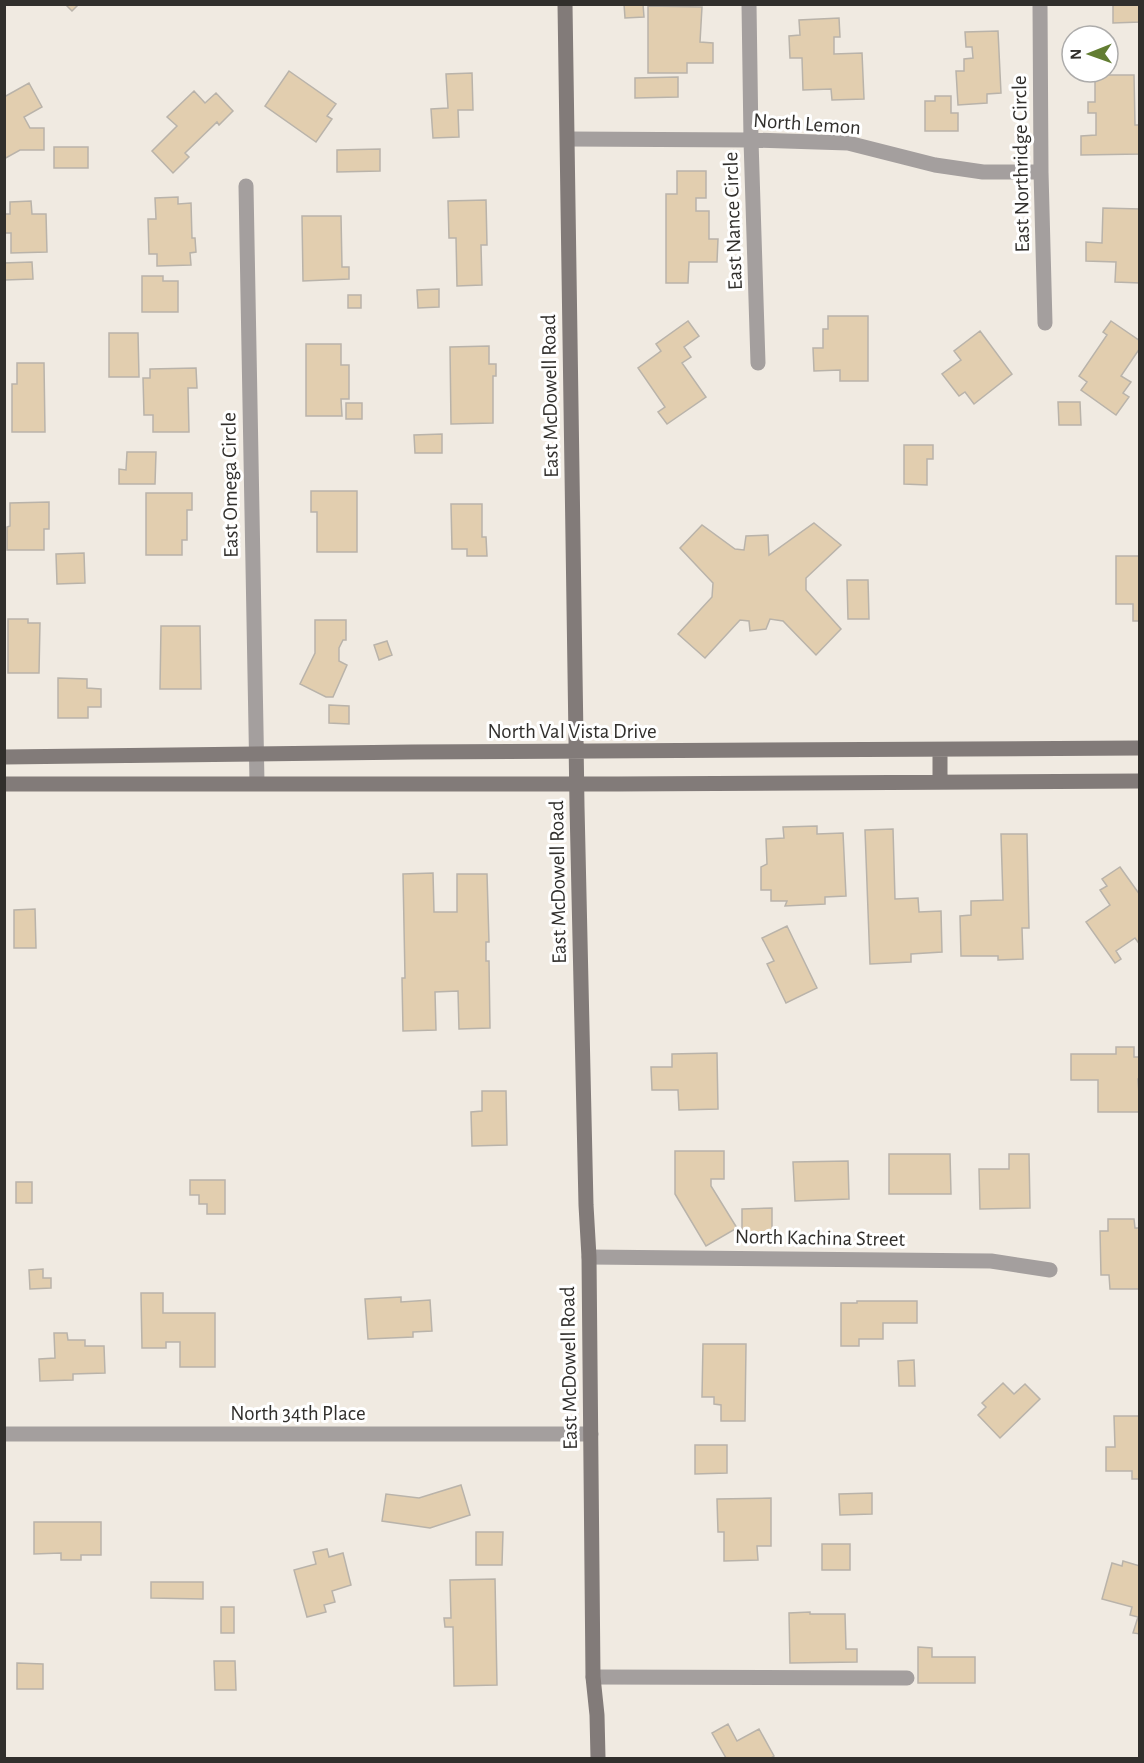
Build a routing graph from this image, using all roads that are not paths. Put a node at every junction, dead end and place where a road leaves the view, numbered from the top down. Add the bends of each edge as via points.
1 (565, 4) edge
2 (749, 4) edge
3 (1040, 4) edge
4 (568, 139) junction
5 (751, 140) junction
6 (1041, 172) junction
7 (246, 186) dead end
8 (1046, 323) dead end
9 (758, 363) dead end
10 (1140, 748) edge
11 (940, 750) junction
12 (576, 751) junction
13 (256, 755) junction
14 (4, 757) edge
15 (1140, 781) edge
16 (940, 782) junction
17 (257, 783) junction
18 (4, 784) edge
19 (577, 784) junction
20 (590, 1257) junction
21 (1050, 1270) dead end
22 (4, 1434) edge
23 (591, 1434) junction
24 (593, 1677) junction
25 (907, 1678) dead end
26 (598, 1758) edge

1 - 4 main road, East McDowell Road
2 - 5 street, East Nance Circle
3 - 6 street, East Northridge Circle
4 - 5 street, North Lemon
4 - 12 main road, East McDowell Road
5 - 6 street, North Lemon via 848,143 935,165 983,172
5 - 9 street, East Nance Circle
6 - 8 street, East Northridge Circle
7 - 13 street, East Omega Circle
10 - 11 main road, North Val Vista Drive
11 - 12 main road, North Val Vista Drive
11 - 16 main road
12 - 13 main road, North Val Vista Drive
12 - 19 main road, East McDowell Road
13 - 14 main road, North Val Vista Drive
13 - 17 street, East Omega Circle
15 - 16 main road
16 - 19 main road
17 - 18 main road
17 - 19 main road
19 - 20 main road, East McDowell Road
20 - 21 street, North Kachina Street via 991,1261
20 - 23 main road, East McDowell Road
22 - 23 street, North 34th Place
23 - 24 main road, East McDowell Road
24 - 25 street
24 - 26 main road, East McDowell Road

